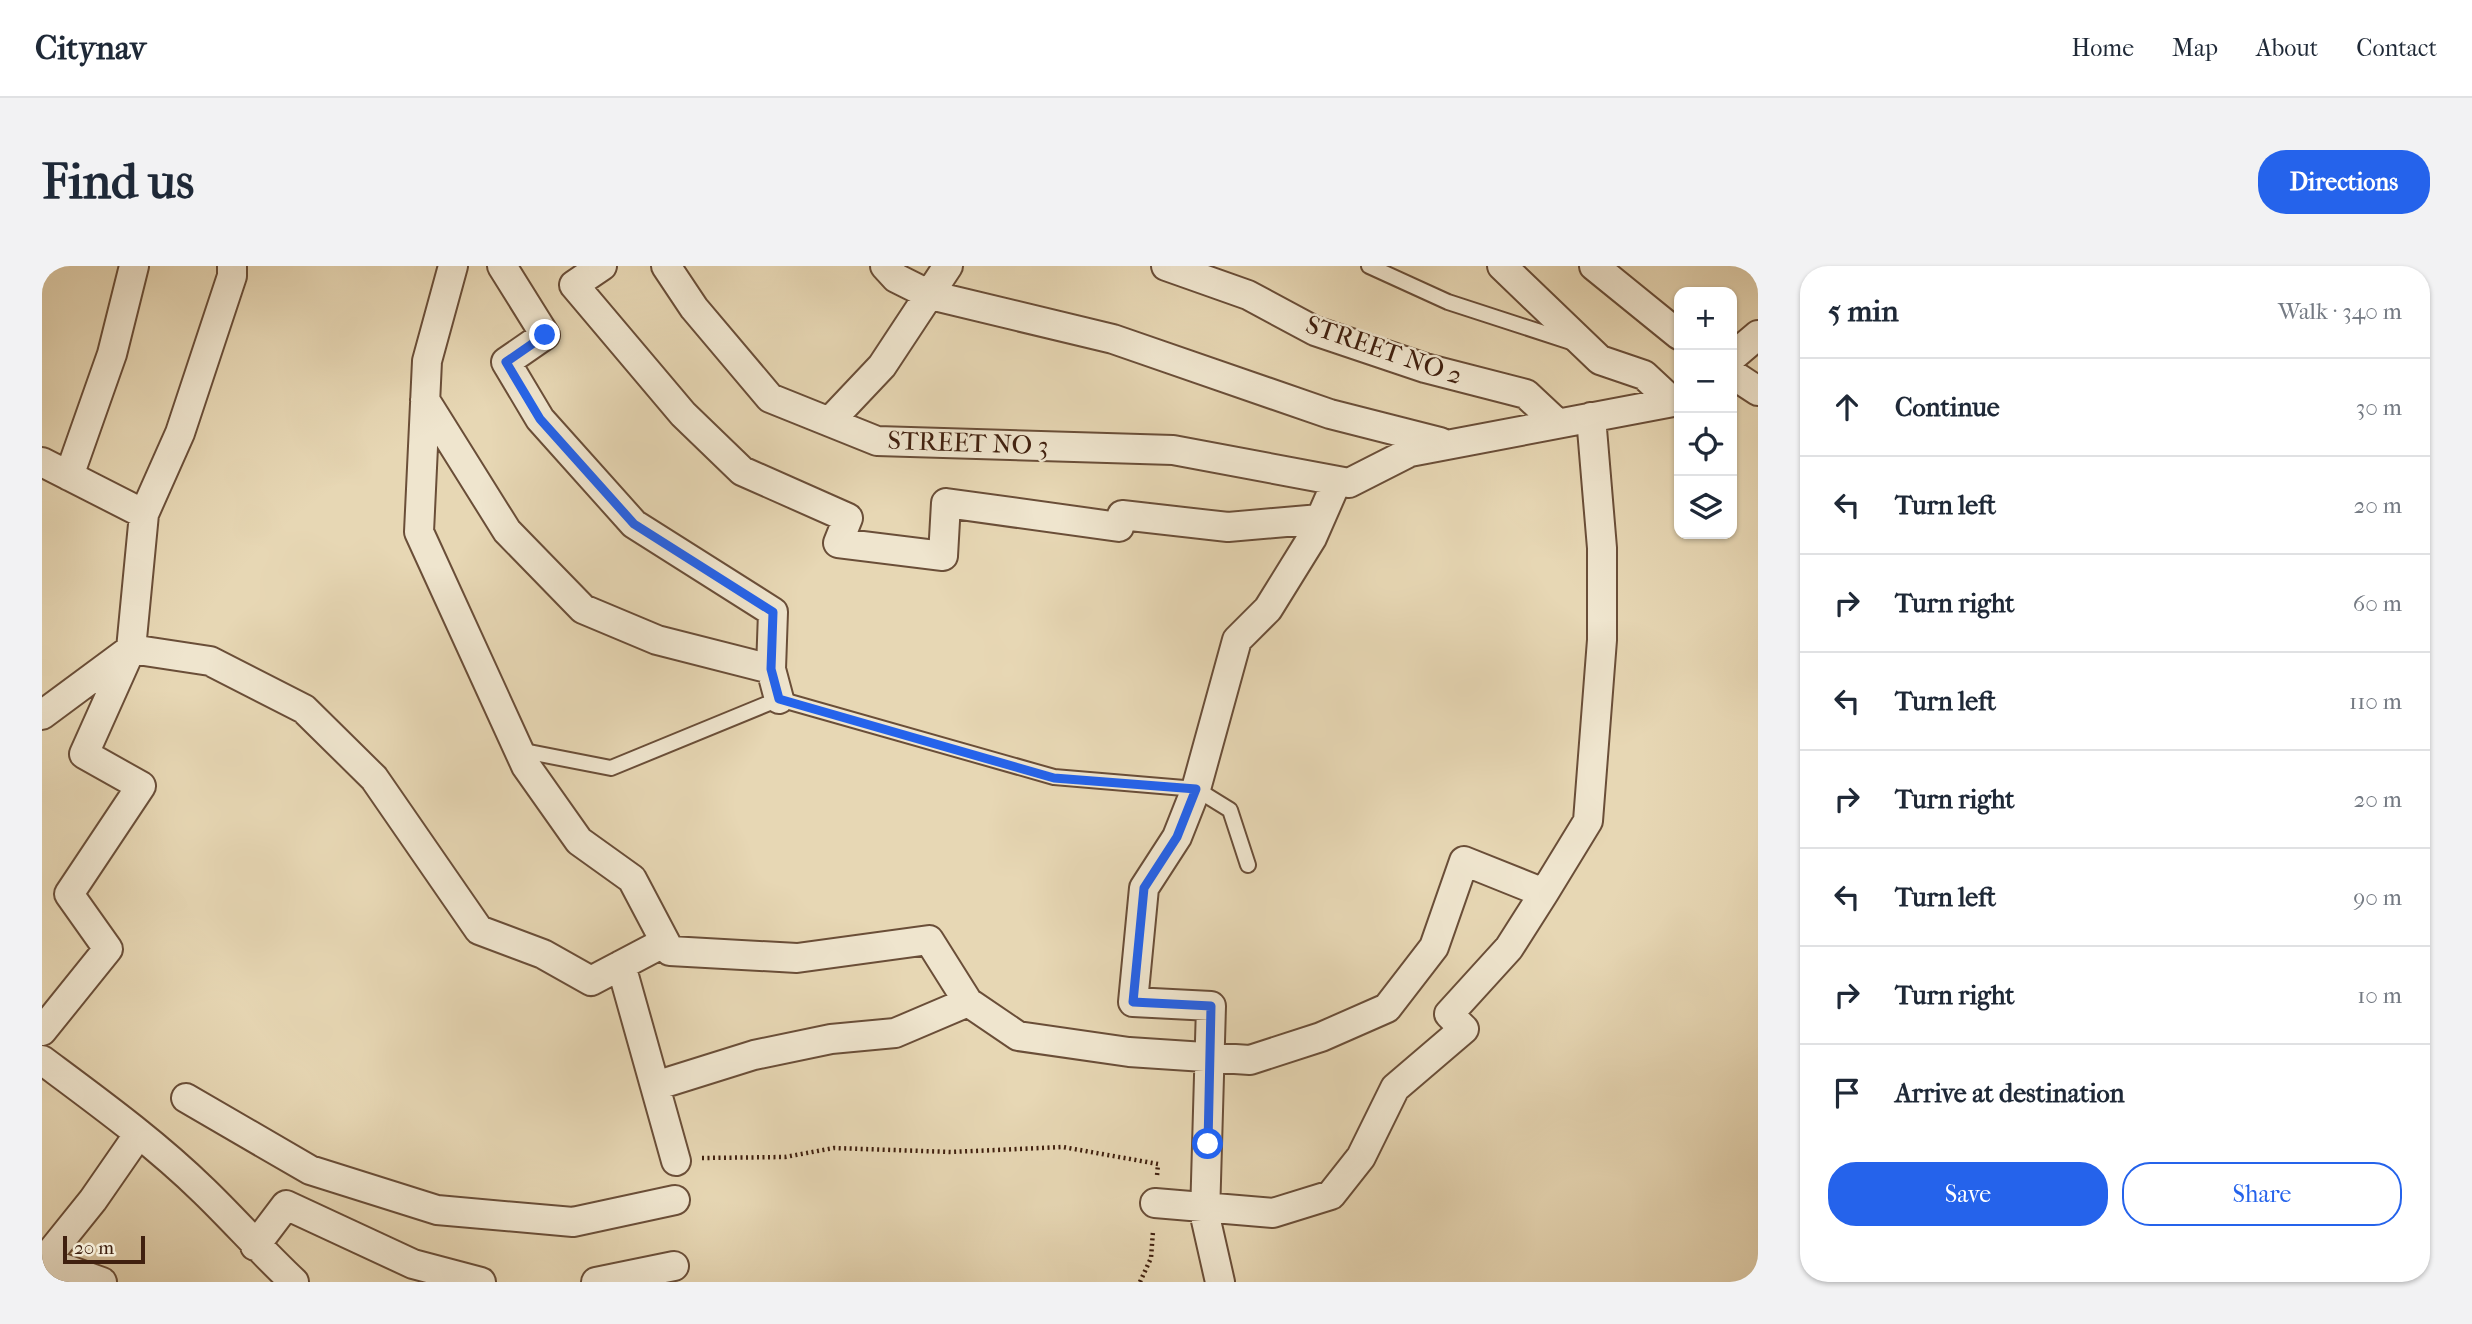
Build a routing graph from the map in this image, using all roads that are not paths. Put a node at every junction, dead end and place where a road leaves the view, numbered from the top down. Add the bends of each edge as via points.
1 (134, 266) edge
2 (232, 266) edge
3 (453, 266) edge
4 (502, 266) edge
5 (602, 266) edge
6 (666, 266) edge
7 (886, 266) edge
8 (948, 266) edge
9 (1166, 266) edge
10 (1369, 266) edge
11 (1502, 266) edge
12 (1594, 266) edge
13 (930, 295) junction
14 (1674, 331) edge
15 (1758, 335) edge
16 (1587, 347) junction
17 (1737, 353) edge
18 (1737, 377) edge
19 (1758, 391) edge
20 (1674, 398) edge
21 (425, 400) junction
22 (1674, 400) edge
23 (1591, 417) junction
24 (830, 421) junction
25 (1558, 423) junction
26 (1450, 444) junction
27 (42, 462) edge
28 (69, 476) junction
29 (1337, 481) junction
30 (144, 514) junction
31 (1320, 519) junction
32 (131, 649) junction
33 (771, 669) junction
34 (779, 699) junction
35 (42, 715) edge
36 (519, 750) junction
37 (1196, 789) junction
38 (1248, 864) dead end
39 (1544, 893) junction
40 (665, 942) junction
41 (621, 965) junction
42 (968, 1002) junction
43 (42, 1031) edge
44 (1209, 1057) junction
45 (42, 1060) edge
46 (654, 1086) junction
47 (186, 1098) dead end
48 (138, 1135) junction
49 (676, 1161) road end
50 (675, 1200) dead end
51 (1155, 1203) road end
52 (1205, 1207) junction
53 (255, 1246) junction
54 (44, 1265) edge
55 (674, 1266) dead end
56 (102, 1282) edge
57 (294, 1282) edge
58 (481, 1282) edge
59 (596, 1282) edge
60 (1220, 1282) edge

1 - 28 street via 112,355
2 - 30 street via 180,433
3 - 21 street via 426,361
4 - 33 street via 545,335 506,362 540,419 634,524 773,612
5 - 31 street via 574,285 682,414 743,471 848,518 838,543 943,556 946,503 1119,527 1122,516 1228,527
6 - 24 street, STREET NO 3 via 694,308 770,398
7 - 13 street via 896,278
8 - 13 street
9 - 25 street, STREET NO 2 via 1248,295 1315,331 1425,368 1526,394
10 - 16 lane via 1448,302
11 - 16 street
12 - 14 street
13 - 24 street via 882,366
13 - 26 street via 1113,339 1330,414
15 - 17 street
16 - 20 street via 1600,360 1644,375
18 - 19 street
21 - 33 street via 507,531 583,609 657,640
21 - 36 street via 419,532
22 - 23 street
23 - 25 street
23 - 39 street via 1602,548 1602,640 1588,821
24 - 29 street, STREET NO 3 via 877,441 1173,450
25 - 26 street
26 - 29 street via 1410,452 1349,483
27 - 28 street
28 - 30 street
29 - 31 street
30 - 32 street
31 - 37 street via 1268,609 1237,640
32 - 35 street
32 - 41 street via 210,661 304,709 374,778 479,930 543,954 591,981
32 - 43 street via 84,754 141,786 69,894 108,949
33 - 34 street
34 - 36 lane via 611,768
34 - 37 lane via 1054,778
36 - 40 street via 579,841 632,879
37 - 38 lane via 1230,810
37 - 44 street via 1177,837 1144,888 1133,1002 1211,1006
39 - 44 street via 1464,861 1434,947 1387,1008 1321,1037 1250,1060
39 - 52 street via 1509,948 1449,1014 1464,1029 1395,1088 1361,1157 1331,1195 1273,1213
40 - 41 street
40 - 42 street via 670,951 797,958 929,940
41 - 46 street
42 - 44 street via 1018,1036 1129,1052
42 - 46 street via 895,1033 831,1039 754,1055
44 - 52 street
45 - 48 street
46 - 49 street
47 - 50 street via 310,1170 438,1210 573,1222
48 - 53 street via 204,1190
48 - 54 street
51 - 52 street
52 - 60 street
53 - 57 street
53 - 58 street via 286,1205 413,1264
54 - 56 street
55 - 59 street

